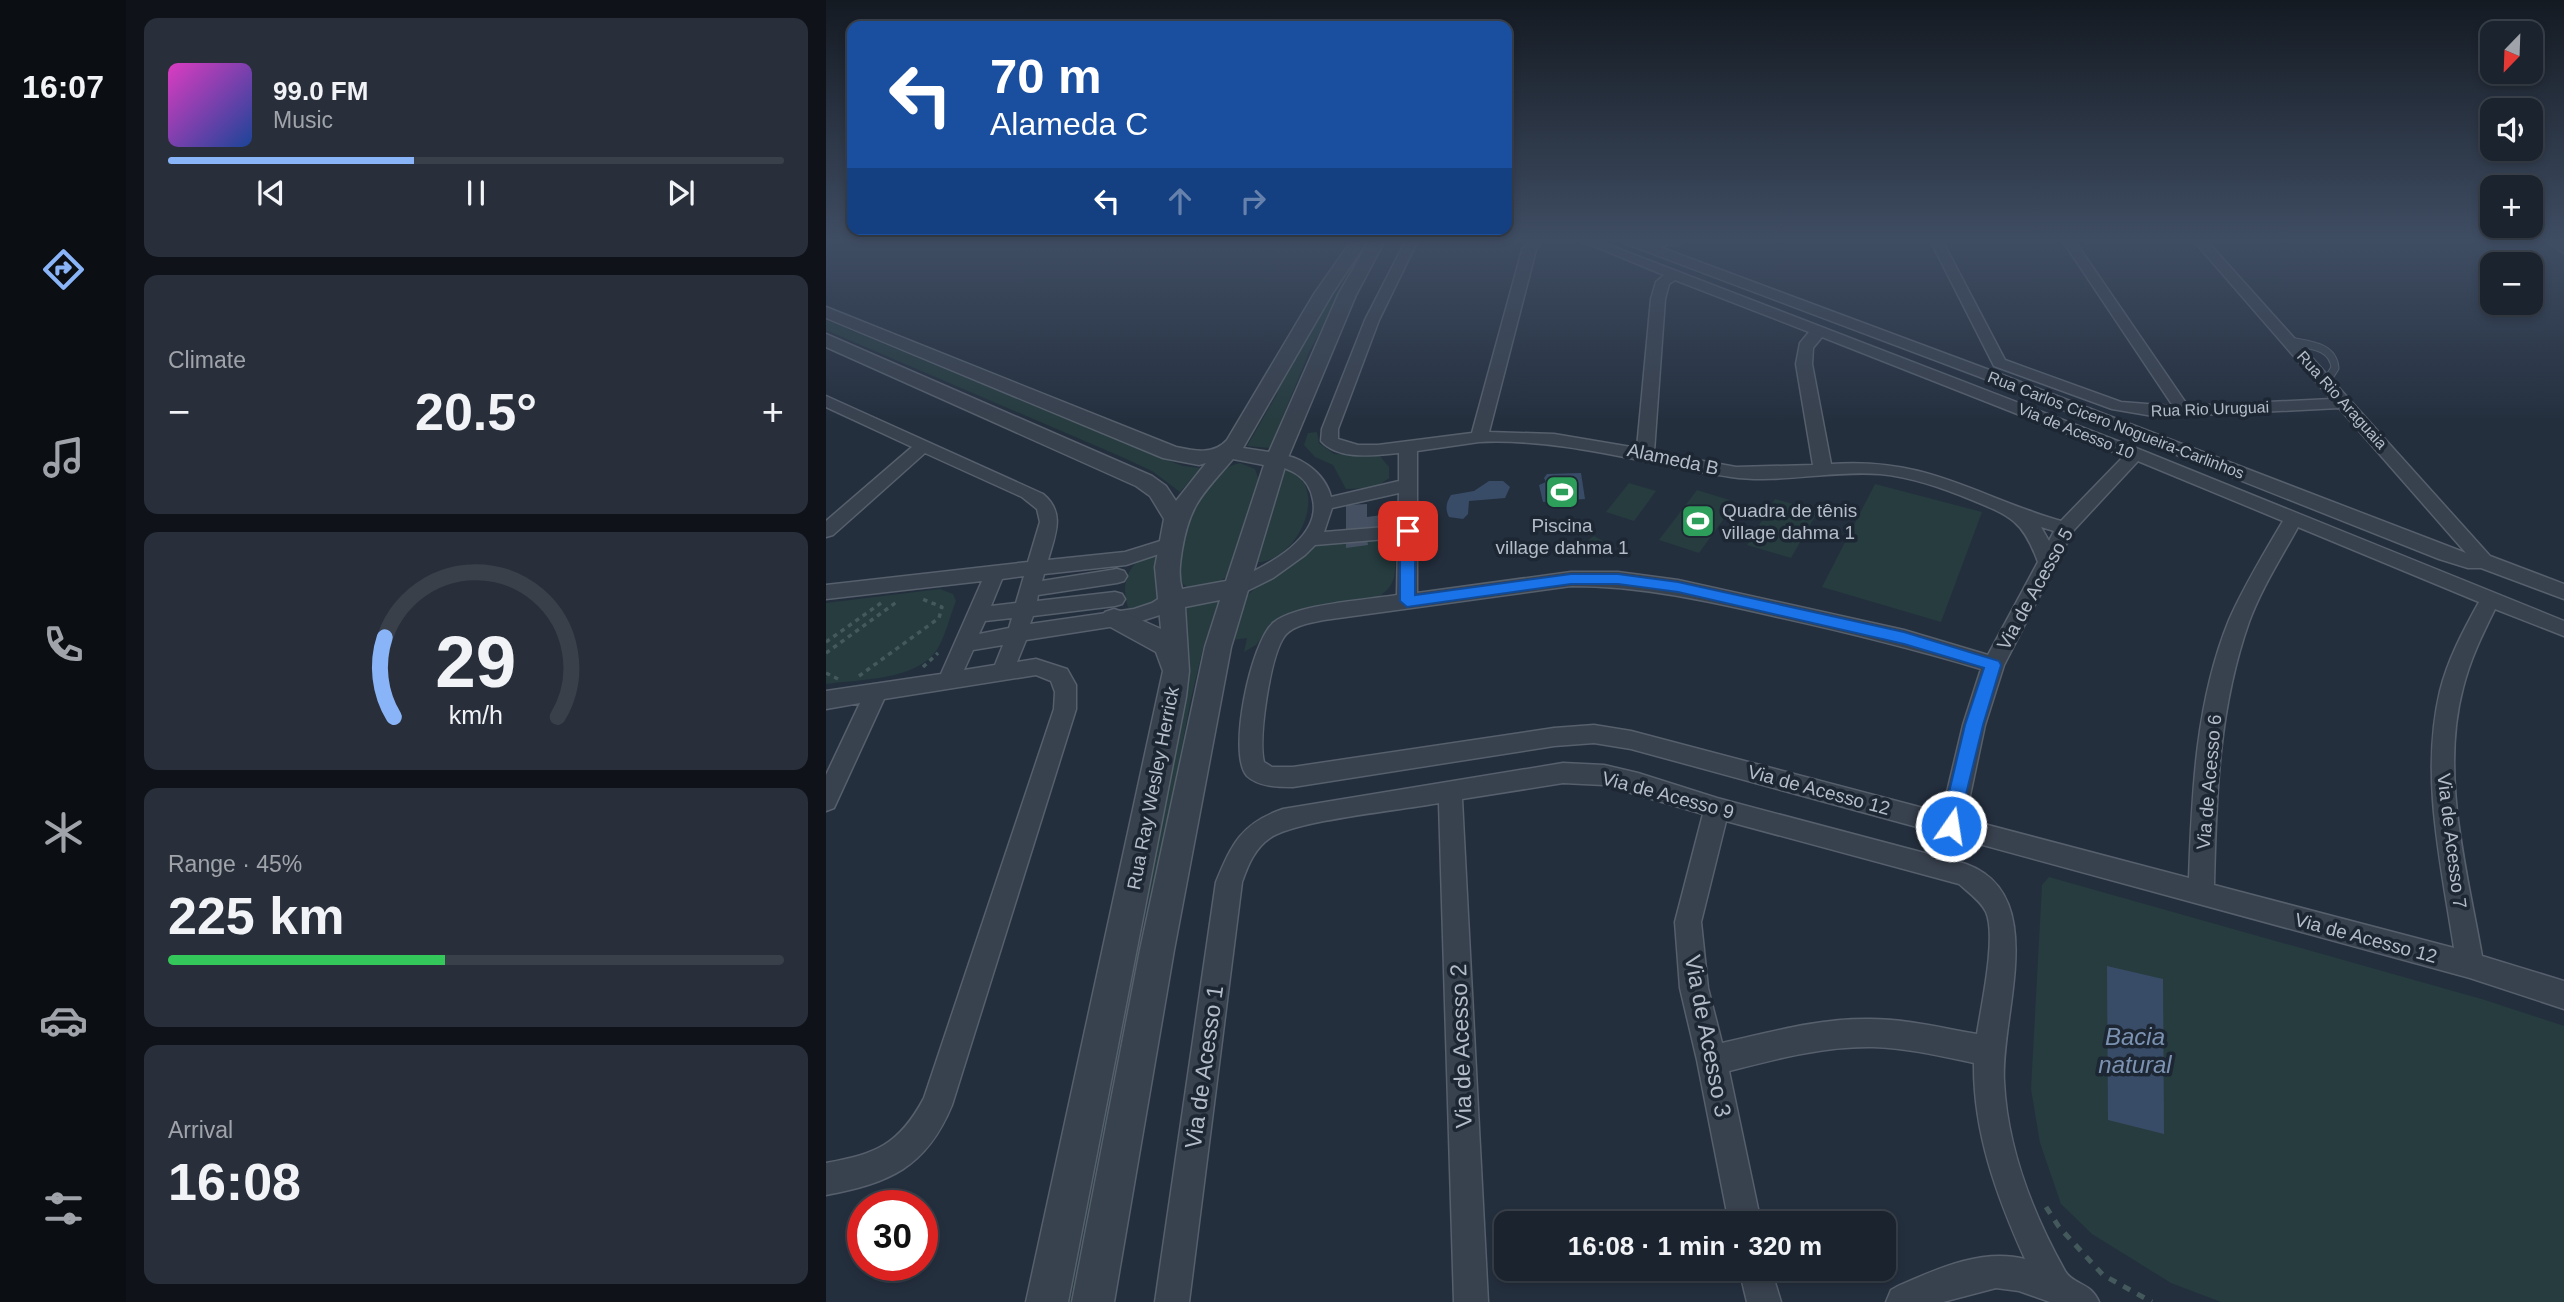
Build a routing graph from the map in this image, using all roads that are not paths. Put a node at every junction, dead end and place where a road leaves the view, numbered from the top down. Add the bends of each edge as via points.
1 (1320, 301) edge
2 (1345, 301) edge
3 (1382, 301) edge
4 (1516, 301) edge
5 (1658, 301) edge
6 (1744, 301) edge
7 (1791, 301) edge
8 (1967, 301) edge
9 (2109, 301) edge
10 (2254, 301) edge
11 (826, 312) edge
12 (1823, 331) junction
13 (826, 340) edge
14 (1999, 363) junction
15 (1986, 374) junction
16 (2345, 403) junction
17 (828, 405) edge
18 (2184, 411) junction
19 (1479, 437) junction
20 (1408, 445) junction
21 (923, 446) junction
22 (1228, 452) junction
23 (1645, 454) junction
24 (2135, 454) junction
25 (1276, 460) junction
26 (1823, 470) junction
27 (1408, 485) junction
28 (1323, 505) junction
29 (2014, 511) junction
30 (1176, 519) junction
31 (2294, 520) junction
32 (2065, 528) junction
33 (826, 531) edge
34 (1408, 531) junction
35 (1309, 539) junction
36 (1170, 544) junction
37 (2483, 561) junction
38 (2048, 564) junction
39 (1122, 567) junction
40 (1036, 568) junction
41 (995, 573) junction
42 (1236, 588) junction
43 (826, 592) edge
44 (2564, 592) edge
45 (1172, 597) junction
46 (1026, 599) junction
47 (2490, 600) junction
48 (1407, 601) junction
49 (1114, 609) junction
50 (977, 615) junction
51 (2564, 629) edge
52 (1017, 636) junction
53 (965, 644) junction
54 (1993, 665) junction
55 (1003, 671) junction
56 (1175, 671) junction
57 (948, 681) junction
58 (865, 686) junction
59 (833, 690) edge
60 (1450, 790) junction
61 (826, 801) edge
62 (1717, 808) junction
63 (1951, 826) junction
64 (1250, 837) joint
65 (2201, 894) junction
66 (2470, 965) junction
67 (2564, 995) edge
68 (1989, 1051) junction
69 (1712, 1060) junction
70 (826, 1179) edge
71 (1743, 1211) edge
72 (1758, 1281) edge
73 (2054, 1284) junction
74 (1047, 1302) edge
75 (1093, 1302) edge
76 (1172, 1302) edge
77 (1472, 1302) edge
78 (1764, 1302) edge
79 (1903, 1302) edge
80 (2082, 1302) edge

1 - 22 street, Rua Ray Wesley Herrick
2 - 25 street, Rua Ray Wesley Herrick
3 - 20 street, Alameda B via 1329,429 1329,441 1349,451
4 - 19 street
5 - 23 street
6 - 12 street, Via de Acesso 10
7 - 15 street, Rua Carlos Cicero Nogueira-Carlinhos
8 - 14 street
9 - 18 street
10 - 16 street, Rua Rio Araguaia
11 - 22 street via 1171,453 1199,458
12 - 24 street, Via de Acesso 10
12 - 26 street via 1810,337 1804,349
13 - 30 street via 1144,481 1158,491
14 - 15 street
14 - 18 street, Rua Rio Uruguai via 2118,407
15 - 37 street, Rua Carlos Cicero Nogueira-Carlinhos via 2446,554
16 - 18 street, Rua Rio Uruguai
16 - 37 street, Rua Rio Araguaia
17 - 21 street
19 - 20 street, Alameda B
19 - 23 street, Alameda B via 1573,440
20 - 27 street
21 - 33 street
21 - 40 street via 1044,504 1049,522
22 - 25 street
22 - 30 street, Rua Ray Wesley Herrick
23 - 26 street, Alameda B via 1738,472 1779,475
24 - 31 street, Via de Acesso 10
24 - 32 street, Via de Acesso 5
25 - 28 street via 1310,476
25 - 42 street, Rua Ray Wesley Herrick
26 - 29 street, Alameda B via 1900,471 1945,482
27 - 28 street
27 - 34 street
28 - 35 street
29 - 32 street, Alameda B
29 - 38 street, Alameda B via 2037,534
30 - 36 street, Rua Ray Wesley Herrick
31 - 47 street, Via de Acesso 10
31 - 65 street, Via de Acesso 6 via 2239,621 2215,705 2204,789
32 - 38 street, Via de Acesso 5
34 - 35 street
34 - 48 street
35 - 42 street via 1280,565
36 - 39 street
36 - 45 street, Rua Ray Wesley Herrick via 1167,567
37 - 44 street, Rua Carlos Cicero Nogueira-Carlinhos
38 - 54 street, Via de Acesso 5
39 - 40 street
39 - 46 street
39 - 49 street
40 - 41 street
40 - 46 street
41 - 43 street
41 - 50 street
42 - 45 street
42 - 75 street, Rua Ray Wesley Herrick via 1213,665
45 - 49 street via 1154,611
45 - 56 street, Rua Ray Wesley Herrick
46 - 49 street
46 - 50 street
46 - 52 street
47 - 51 street, Via de Acesso 10
47 - 66 street, Via de Acesso 7 via 2466,639 2450,689 2443,741 2447,829
48 - 54 street via 1571,579 1618,579 1678,587 1904,638
48 - 63 street, Via de Acesso 12 via 1292,621 1276,631 1267,647 1248,748 1253,767 1266,776 1293,777 1594,734
49 - 52 street
49 - 56 street via 1172,652
50 - 53 street
52 - 53 street
52 - 55 street
53 - 57 street
54 - 63 street, Via de Acesso 5
55 - 57 street
55 - 70 street via 1052,670 1061,676 1068,694 937,1105 927,1127 895,1158 870,1171
56 - 74 street, Rua Ray Wesley Herrick via 1125,936
57 - 58 street
58 - 59 street
58 - 61 street
60 - 62 street, Via de Acesso 9 via 1563,773 1604,775
60 - 64 street, Via de Acesso 9 via 1283,818
60 - 77 street, Via de Acesso 2
62 - 68 street, Via de Acesso 9 via 1966,875 1993,899 2001,916 2002,938
62 - 69 street, Via de Acesso 3 via 1689,922 1694,988
63 - 65 street, Via de Acesso 12
64 - 76 street, Via de Acesso 1 via 1229,882
65 - 66 street, Via de Acesso 12
66 - 67 street, Via de Acesso 12
68 - 69 street via 1858,1032 1801,1039
68 - 73 street via 1998,1142 2035,1247
69 - 71 street, Via de Acesso 3
72 - 78 street
73 - 79 street via 1994,1271 1918,1293
73 - 80 street

